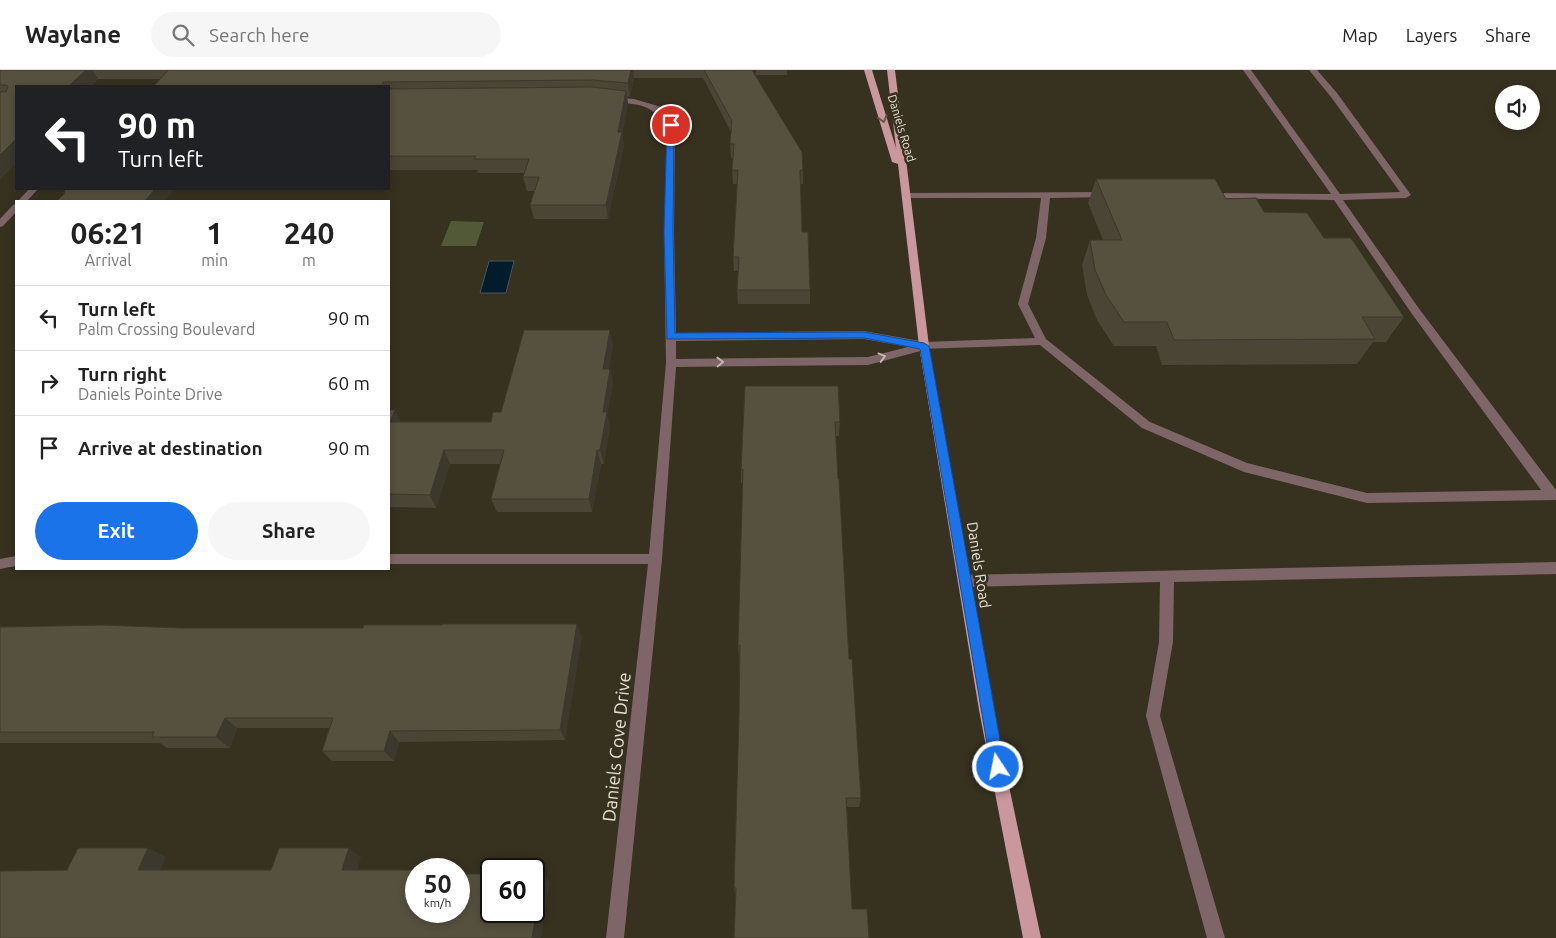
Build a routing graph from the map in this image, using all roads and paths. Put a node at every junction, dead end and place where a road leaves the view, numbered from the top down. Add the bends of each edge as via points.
1 (868, 70) edge
2 (891, 70) edge
3 (1247, 70) edge
4 (1313, 70) edge
5 (604, 98) edge
6 (33, 190) edge
7 (907, 195) junction
8 (1046, 195) junction
9 (1114, 195) edge
10 (1201, 196) edge
11 (1337, 197) junction
12 (23, 200) edge
13 (15, 208) edge
14 (0, 224) edge
15 (671, 337) junction
16 (1042, 341) junction
17 (924, 346) junction
18 (671, 363) junction
19 (1554, 495) edge
20 (390, 560) edge
21 (655, 560) junction
22 (15, 561) edge
23 (0, 564) edge
24 (1556, 568) edge
25 (1167, 577) junction
26 (965, 581) junction
27 (615, 938) edge
28 (1032, 938) edge
29 (1216, 938) edge

1 -> 7 main road, Daniels Road
2 - 7 main road, Daniels Road
3 - 11 street
4 - 11 street via 1406,195
5 - 15 street, Daniels Cove Drive via 634,101 658,109 671,125
6 - 12 street
7 - 8 street
7 - 17 main road, Daniels Road
8 - 9 street
8 - 16 street via 1042,238 1023,304
10 - 11 street
11 - 19 street via 1416,312
13 - 14 street
15 - 17 street via 864,335
15 - 18 street, Daniels Cove Drive
16 - 17 street
16 - 19 street via 1146,425 1244,467 1368,498
18 -> 17 street via 868,361
17 - 26 main road, Daniels Road
18 - 21 street, Daniels Cove Drive
20 - 21 street
21 - 27 street, Daniels Cove Drive
22 - 23 street
24 - 25 street
25 - 26 street
25 - 29 street via 1166,642 1152,716
26 - 28 main road, Daniels Road via 986,710

